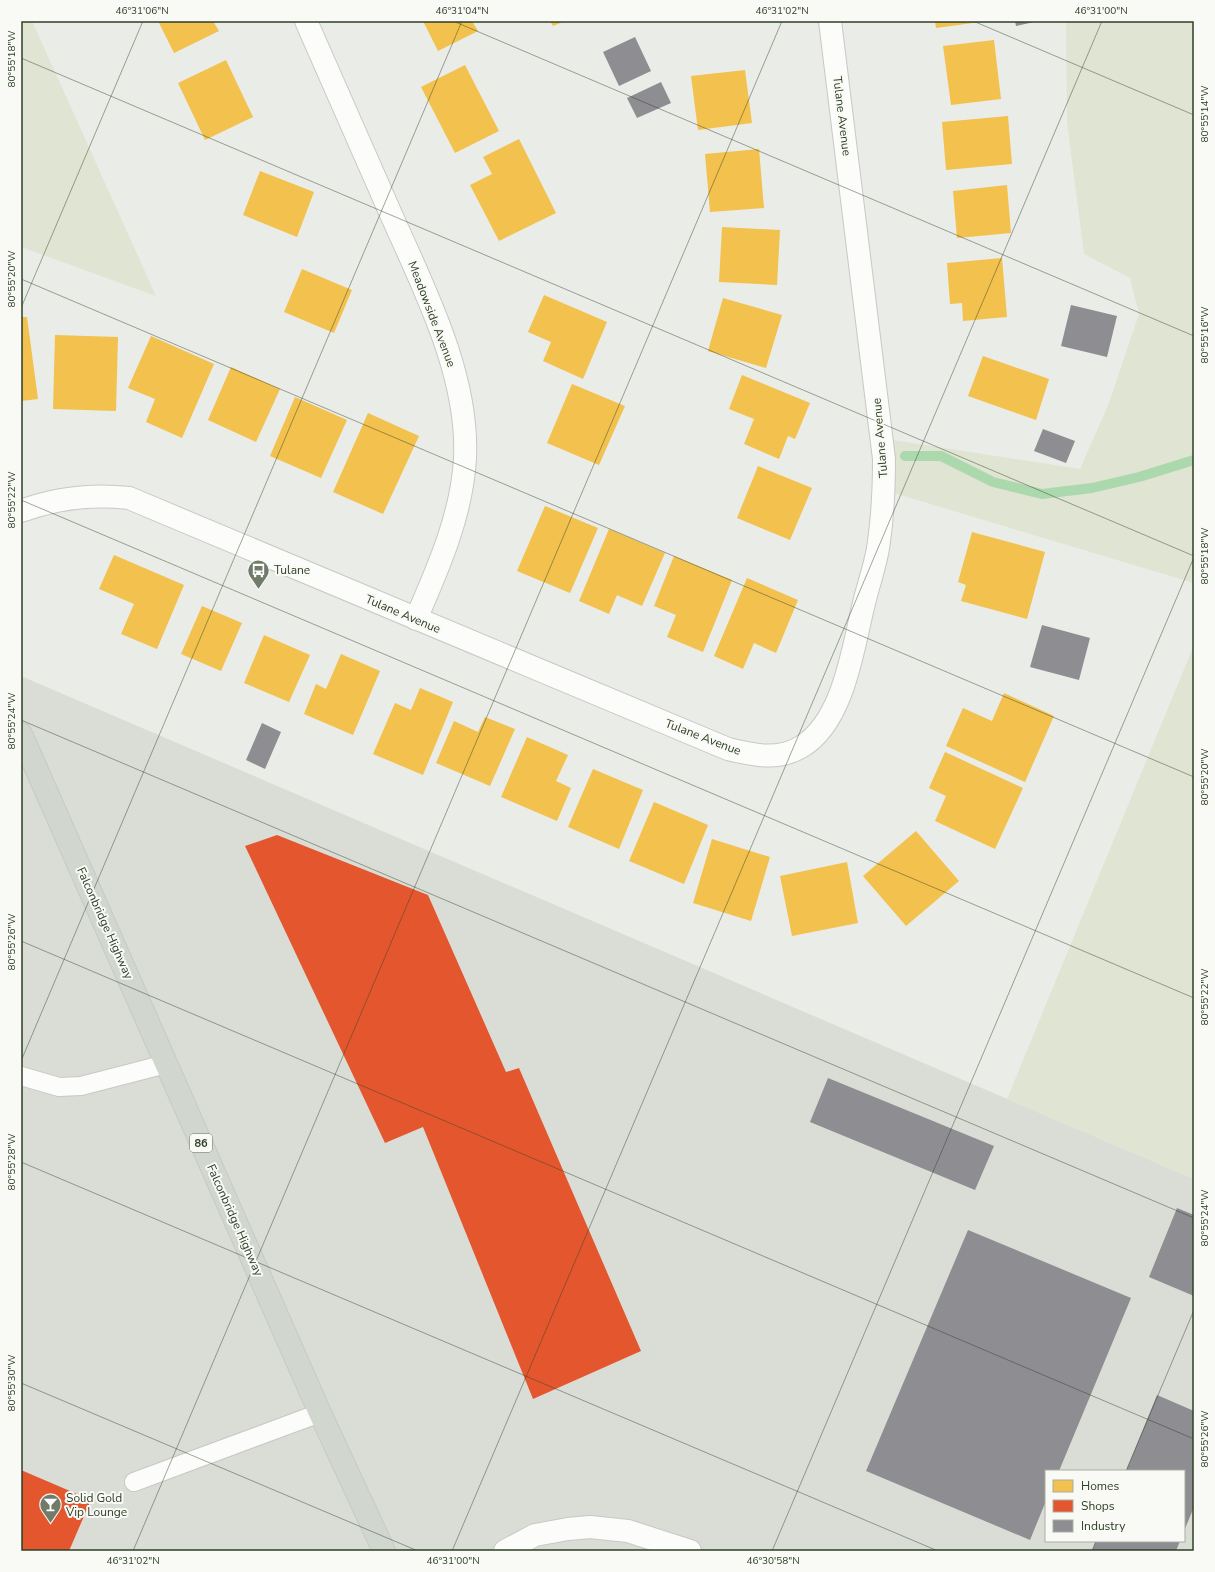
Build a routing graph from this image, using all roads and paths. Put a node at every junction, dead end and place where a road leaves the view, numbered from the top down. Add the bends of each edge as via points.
1 (306, 21) edge
2 (830, 21) edge
3 (21, 511) edge
4 (416, 620) junction
5 (21, 734) edge
6 (166, 1064) junction
7 (21, 1076) edge
8 (320, 1413) junction
9 (134, 1482) dead end
10 (384, 1551) edge
11 (505, 1551) edge
12 (690, 1551) edge

1 - 4 street, Meadowside Avenue via 428,299 450,360 459,395 464,425 465,458 460,495 441,563
2 - 4 street, Tulane Avenue via 884,459 884,500 879,543 845,682 834,708 816,736 801,747 780,755 760,756 728,749
3 - 4 street, Tulane Avenue via 39,504 69,498 129,498
5 - 6 main road, Falconbridge Highway / 86
6 - 7 lane via 82,1086 59,1087
6 - 8 main road, Falconbridge Highway / 86
8 - 9 lane
8 - 10 main road, Falconbridge Highway / 86
11 - 12 street via 535,1535 590,1527 628,1531

